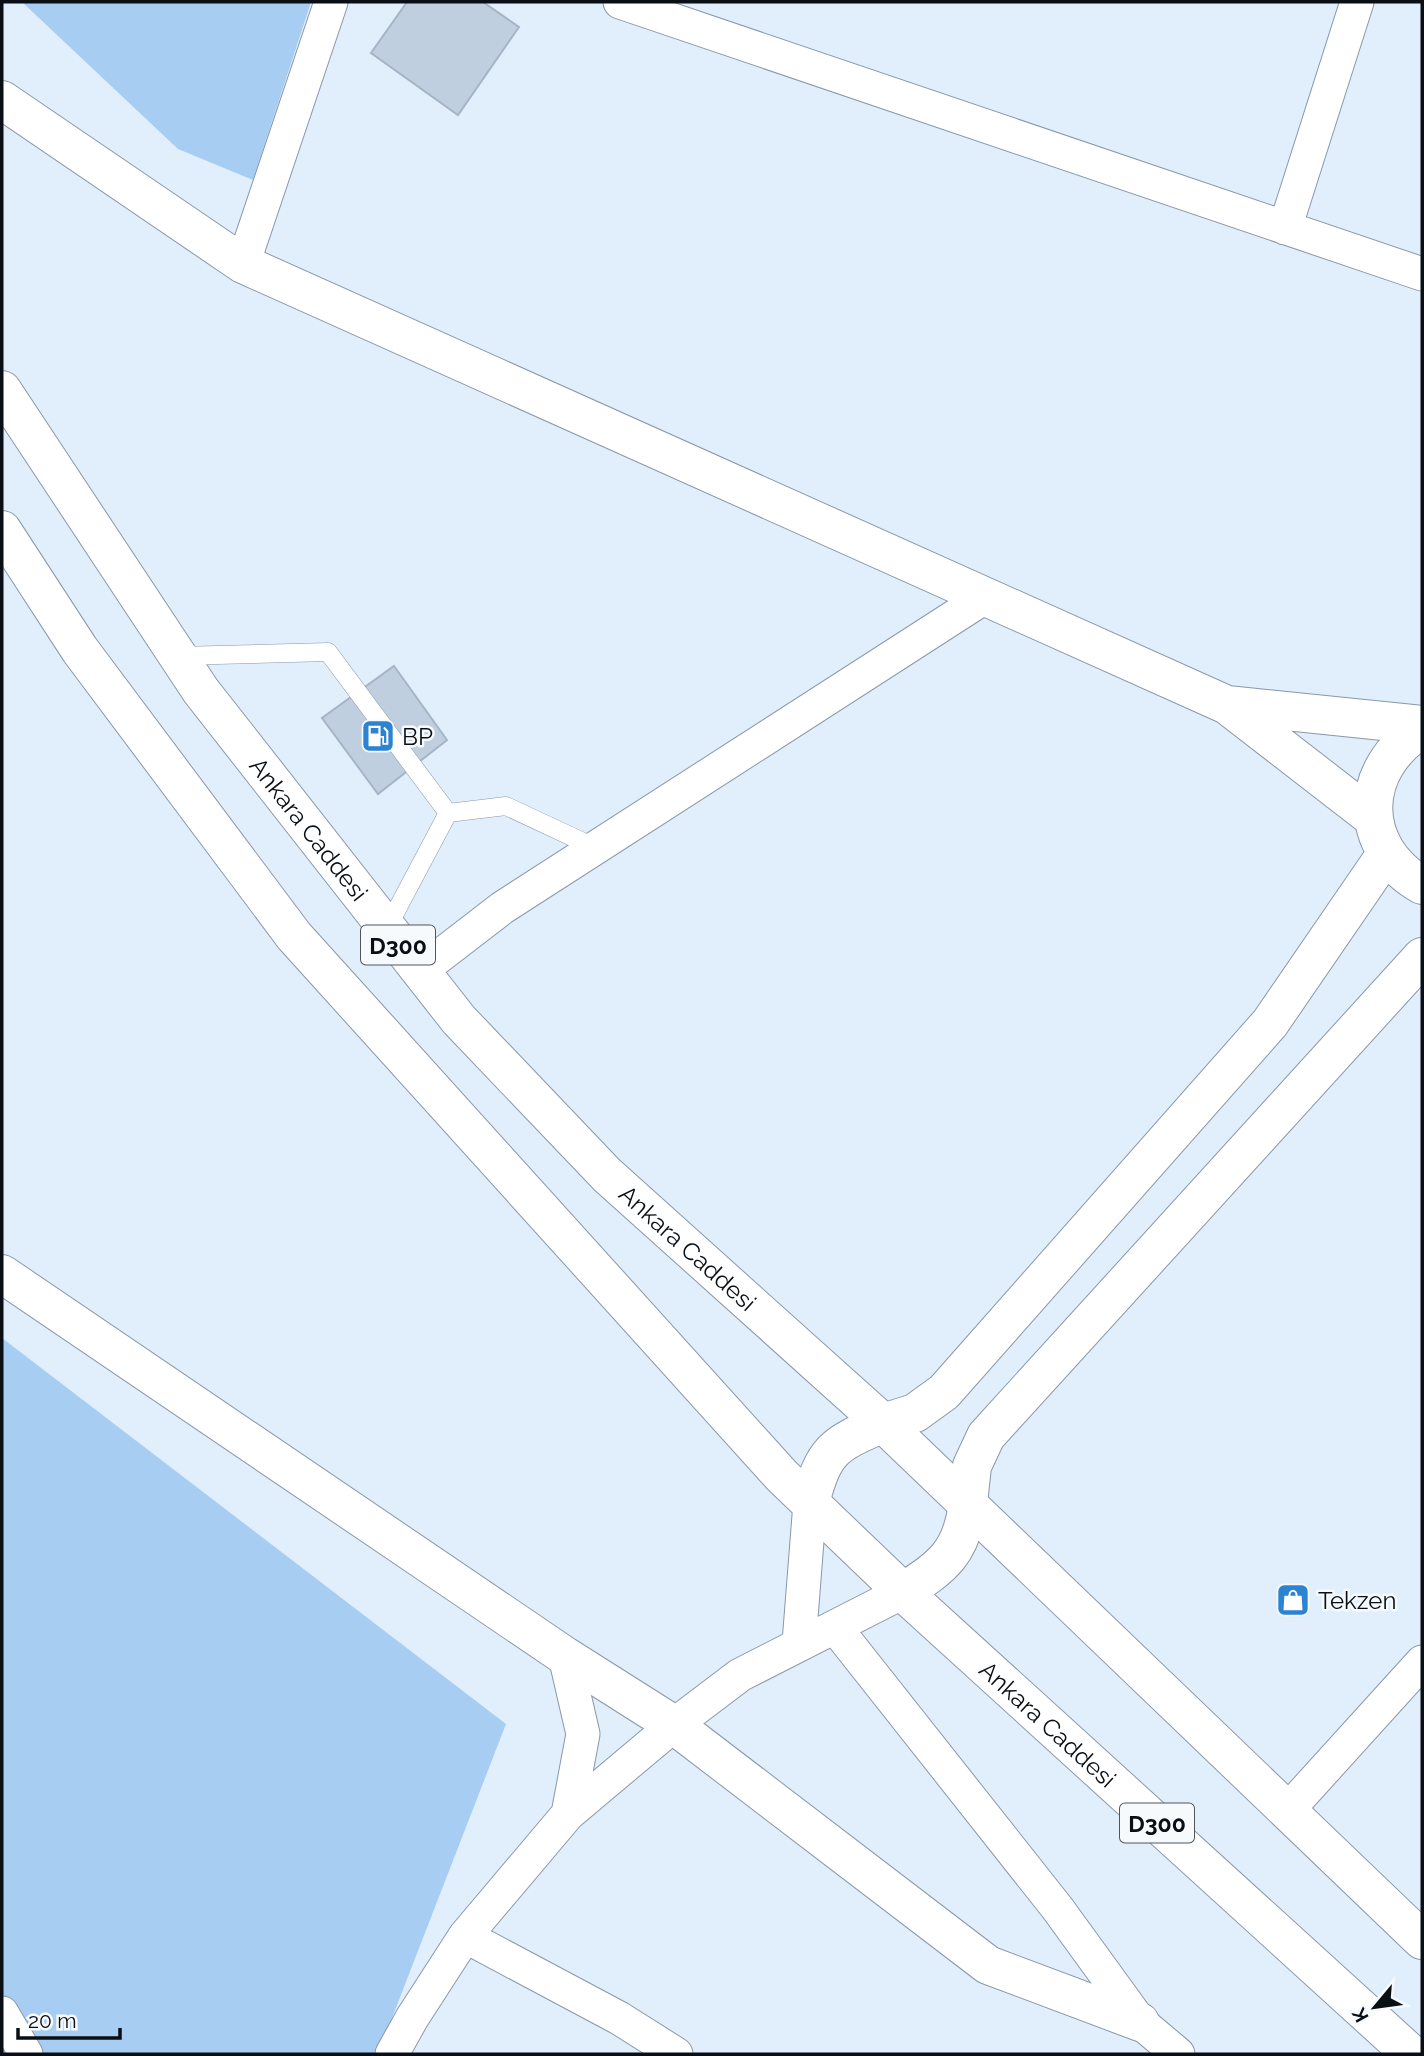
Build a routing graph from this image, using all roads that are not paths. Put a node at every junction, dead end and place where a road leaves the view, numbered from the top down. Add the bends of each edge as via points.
1 (331, 2) edge
2 (620, 2) edge
3 (1357, 2) edge
4 (2, 100) edge
5 (1285, 228) junction
6 (243, 264) junction
7 (1422, 274) edge
8 (2, 390) edge
9 (2, 530) edge
10 (985, 597) junction
11 (177, 656) junction
12 (1227, 705) junction
13 (1422, 727) edge
14 (448, 813) junction
15 (1373, 818) junction
16 (596, 848) junction
17 (1386, 854) junction
18 (1422, 885) edge
19 (386, 930) junction
20 (1422, 957) edge
21 (419, 972) junction
22 (2, 1274) edge
23 (883, 1423) junction
24 (810, 1503) junction
25 (968, 1503) junction
26 (903, 1592) junction
27 (835, 1627) junction
28 (799, 1643) junction
29 (565, 1656) junction
30 (1422, 1662) edge
31 (674, 1725) junction
32 (1286, 1812) junction
33 (569, 1814) junction
34 (465, 1936) junction
35 (1422, 1940) edge
36 (2, 2013) edge
37 (1140, 2022) junction
38 (26, 2054) edge
39 (392, 2054) edge
40 (677, 2054) edge
41 (1178, 2054) edge
42 (1411, 2054) edge

1 - 6 street
2 - 5 street
3 - 5 street
4 - 6 main road
5 - 7 street
6 - 10 main road
8 - 11 main road, Ankara Caddesi / D300
9 - 24 main road, Ankara Caddesi / D300 via 80,650 294,936
10 - 12 main road
10 - 16 street
11 - 14 lane via 328,652
11 - 19 main road, Ankara Caddesi / D300
12 - 13 main road
12 - 15 main road
13 - 15 main road via 1385,762 1375,789
14 - 16 lane via 506,806
14 - 19 lane
15 - 17 main road
16 - 21 street via 502,908
17 - 18 main road via 1405,875
17 - 23 main road via 1261,1034 944,1392 915,1413
19 - 21 main road, Ankara Caddesi / D300
20 - 25 main road via 986,1436 971,1466
21 - 23 main road, Ankara Caddesi / D300 via 607,1175
22 - 29 main road
23 - 24 main road via 832,1449 819,1469
23 - 25 main road, Ankara Caddesi / D300
24 - 26 main road, Ankara Caddesi / D300
24 - 28 street
25 - 26 main road via 965,1531 953,1553
25 - 32 main road, Ankara Caddesi / D300
26 - 27 street
26 - 42 main road, Ankara Caddesi / D300
27 - 28 street
27 - 37 street via 1058,1909
28 - 31 street via 740,1675
29 - 31 main road
29 - 33 street via 583,1734
30 - 32 street
31 - 33 street
31 - 37 main road via 988,1965
32 - 35 main road, Ankara Caddesi / D300
33 - 34 street
34 - 39 street
34 - 40 street
36 - 38 street
37 - 41 street

